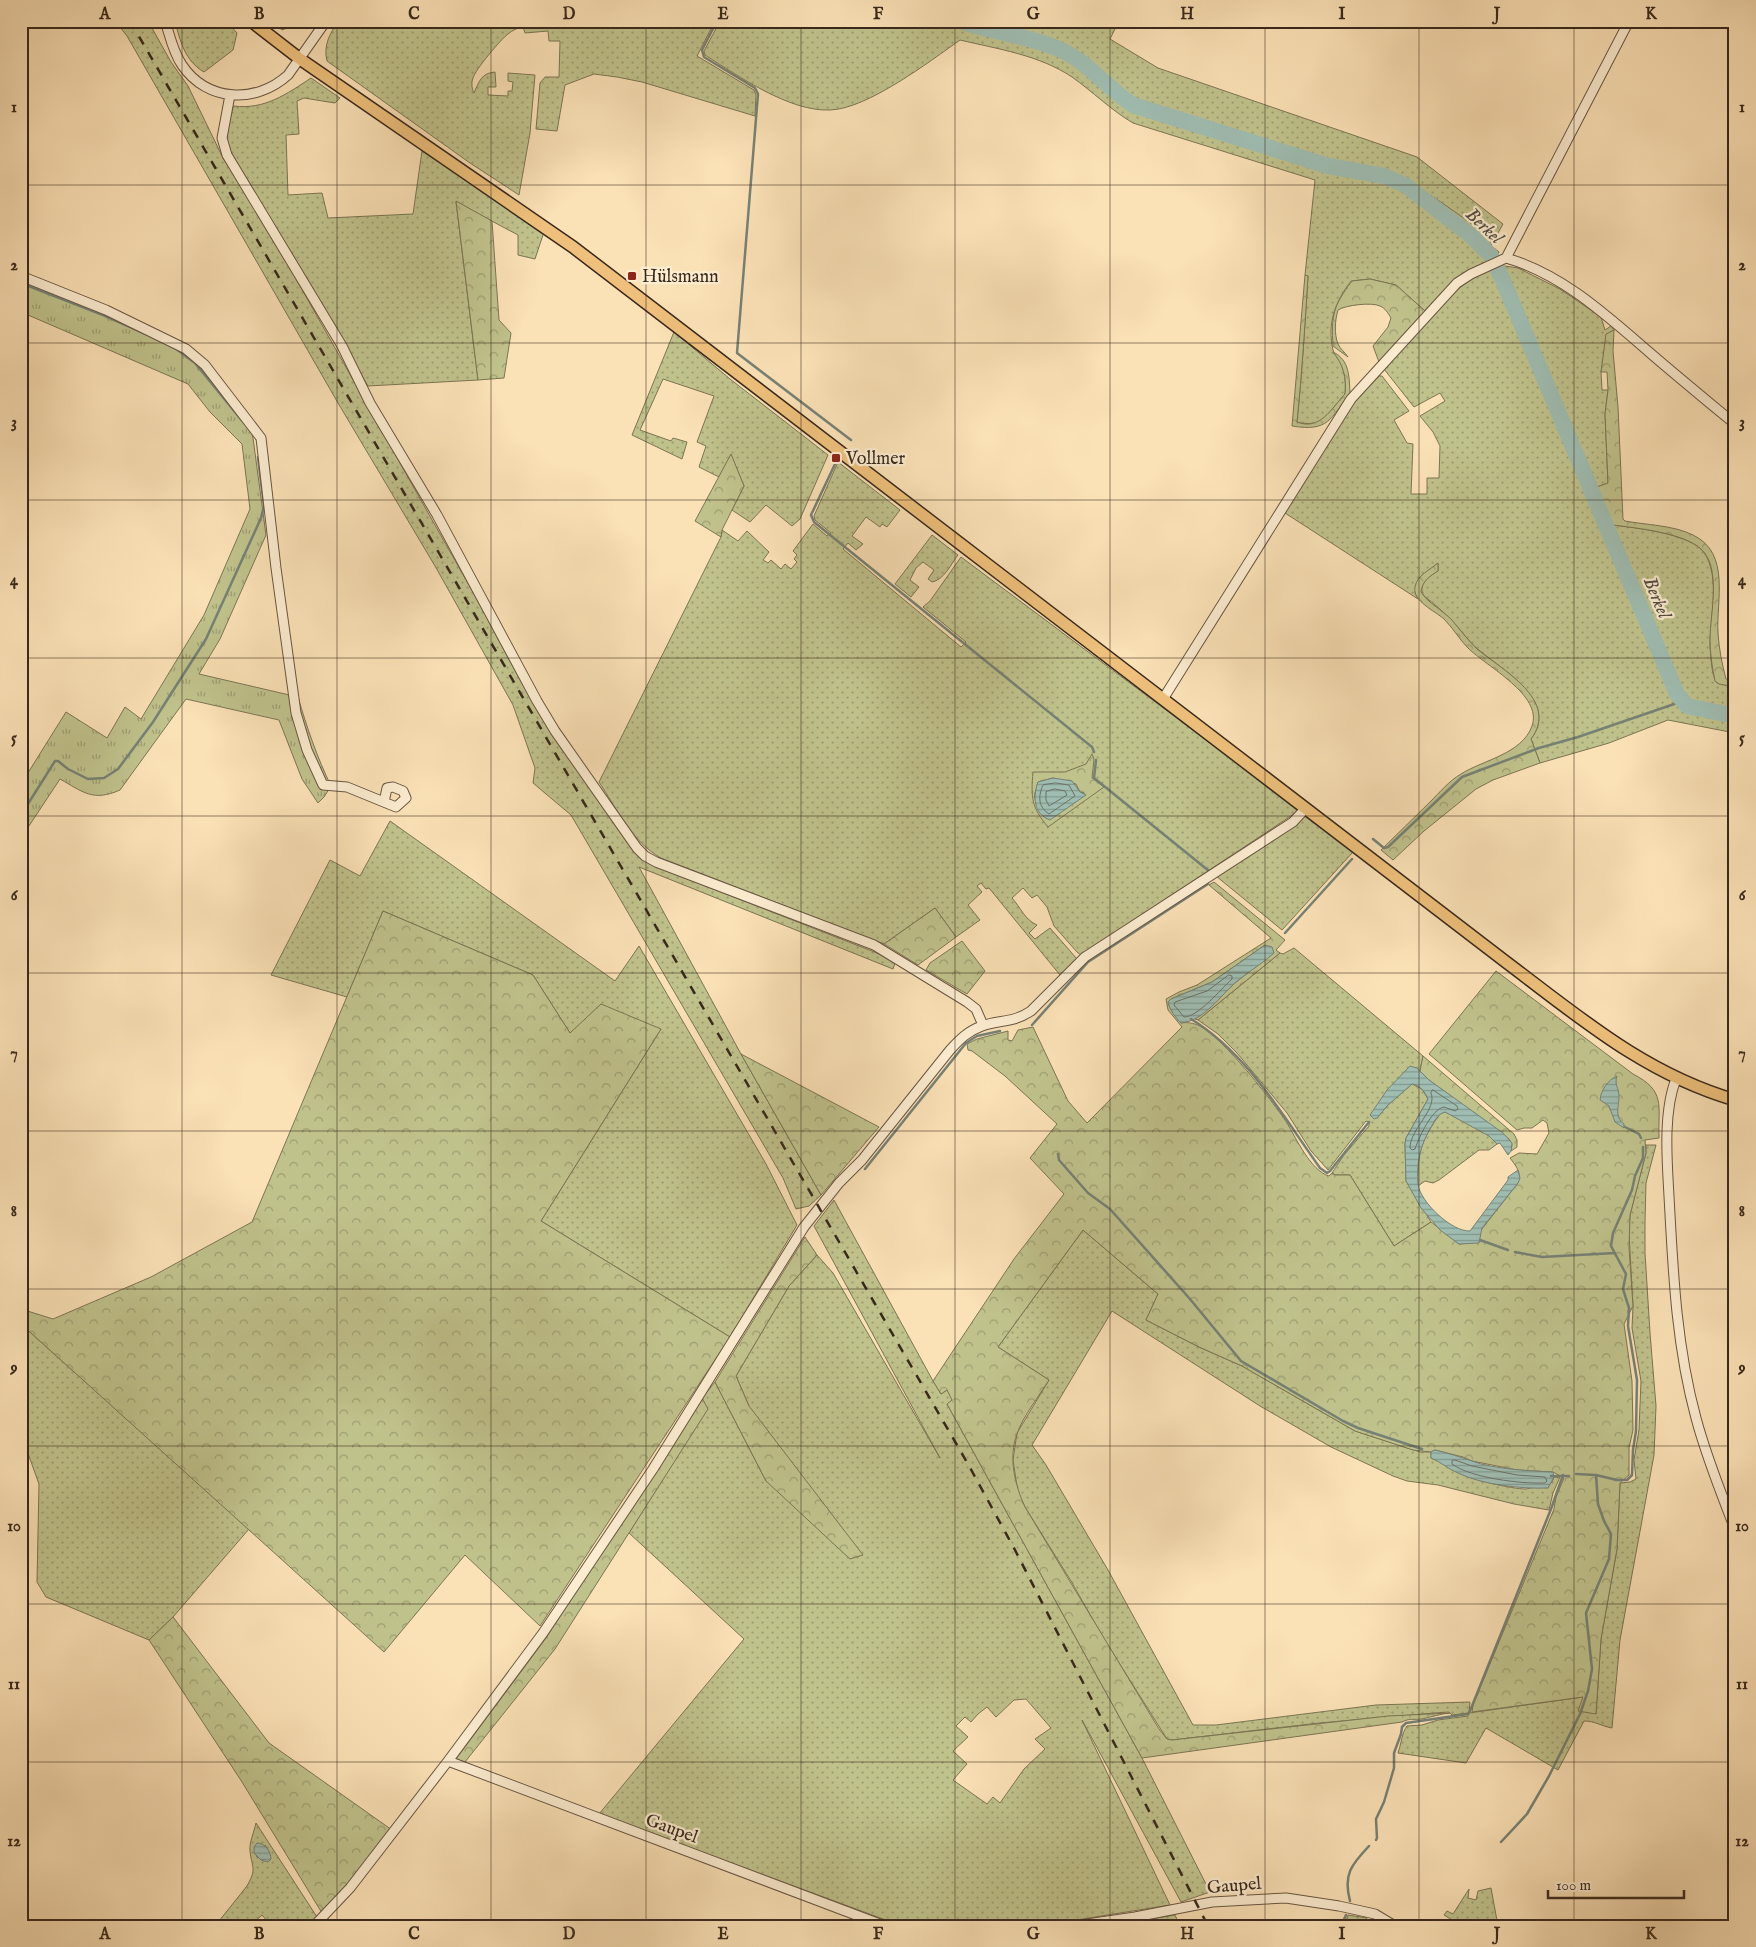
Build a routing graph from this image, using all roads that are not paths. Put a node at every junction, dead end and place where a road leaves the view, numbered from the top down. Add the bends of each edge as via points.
1 (165, 21) edge
2 (251, 21) edge
3 (326, 21) edge
4 (1629, 21) edge
5 (300, 59) junction
6 (230, 95) junction
7 (1504, 259) junction
8 (21, 276) edge
9 (1735, 424) edge
10 (1163, 699) junction
11 (384, 802) dead end
12 (1305, 808) junction
13 (983, 1025) junction
14 (1676, 1079) junction
15 (1735, 1100) edge
16 (1735, 1530) edge
17 (448, 1761) junction
18 (314, 1926) edge
19 (885, 1926) edge
20 (1072, 1926) edge
21 (1395, 1926) edge

1 - 6 street via 174,50 187,71 206,87
2 - 5 main road
3 - 5 street
4 - 7 street
5 - 6 street via 288,75 268,89 247,95
5 - 10 main road via 573,247
6 - 13 street via 222,138 227,155 342,346 370,403 437,516 554,731 637,848 656,862 874,945 967,1002 976,1009
7 - 9 street via 1523,263 1572,289
7 - 10 street via 1457,283 1350,400
8 - 11 street via 106,310 186,349 204,365 261,438 296,712 307,750 324,786 347,787
10 - 12 main road
12 - 13 street via 1293,822 1085,957 1026,1014 1009,1021
12 - 14 main road via 1605,1036
13 - 17 street via 963,1036 950,1050 804,1227 653,1468 554,1616
14 - 15 main road
14 - 16 street via 1667,1142 1677,1316 1696,1418
17 - 18 street via 350,1888
17 - 19 street, Gaupel
20 - 21 street, Gaupel via 1219,1901 1286,1898 1375,1914

